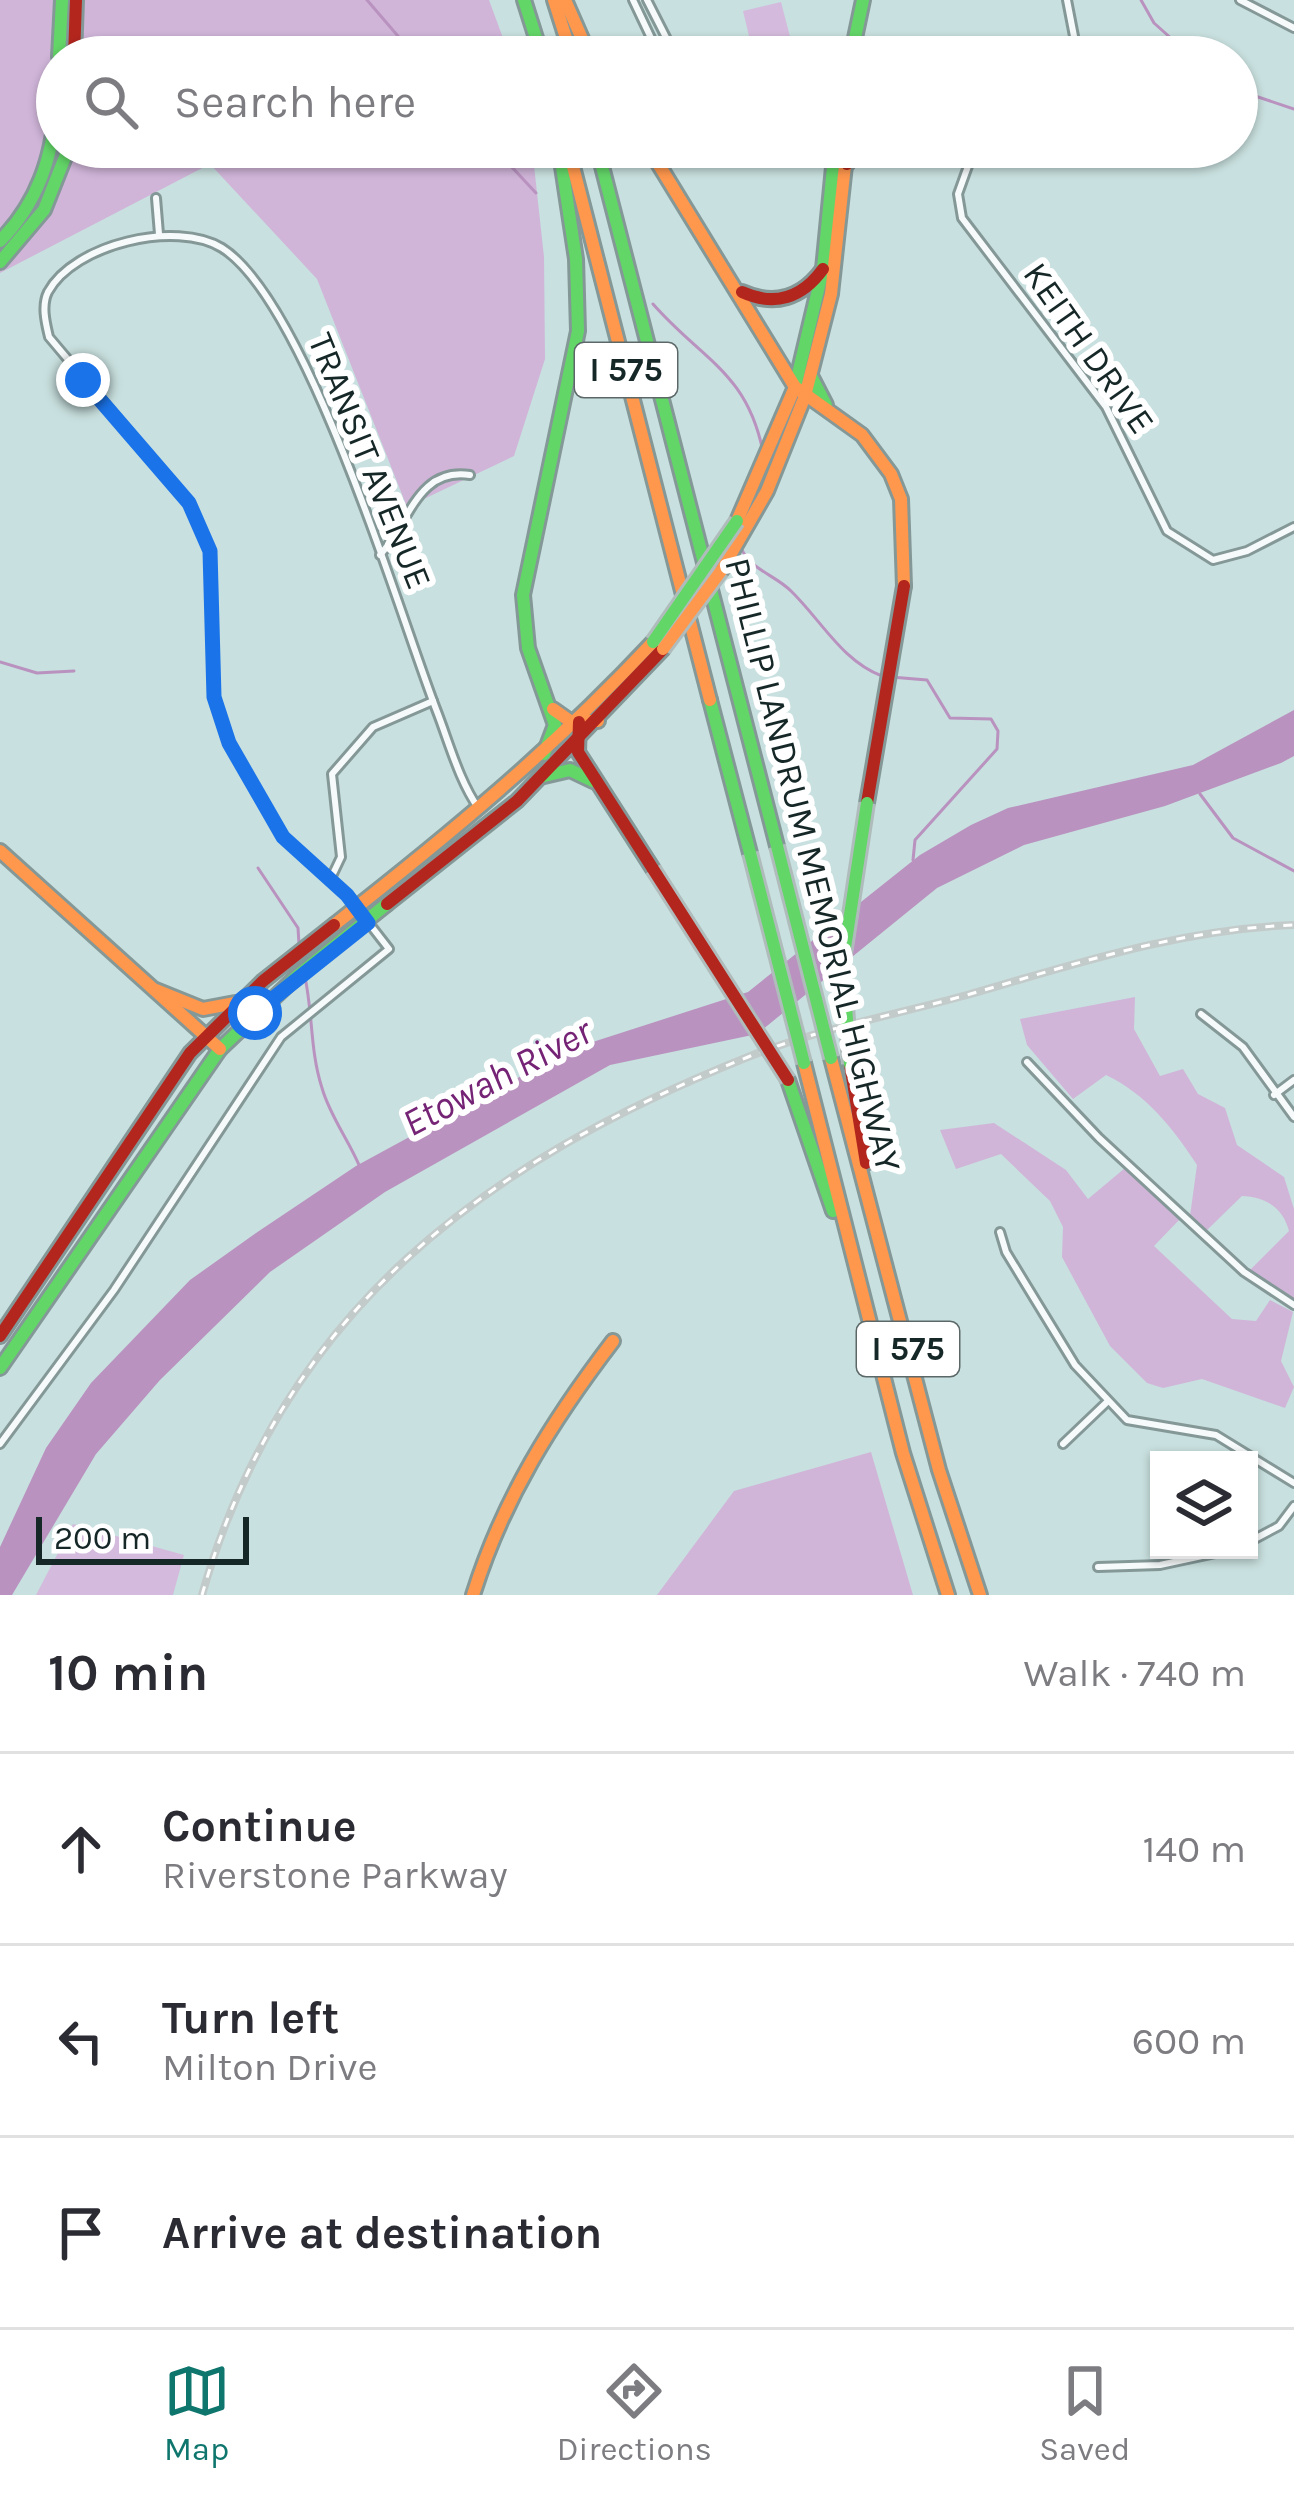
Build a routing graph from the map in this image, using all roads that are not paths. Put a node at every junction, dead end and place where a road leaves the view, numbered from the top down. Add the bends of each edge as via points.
1 (62, 0) edge
2 (76, 0) edge
3 (524, 0) edge
4 (554, 0) edge
5 (565, 0) edge
6 (633, 0) edge
7 (647, 0) edge
8 (862, 0) edge
9 (1067, 0) edge
10 (1244, 1) edge
11 (1294, 28) edge
12 (68, 36) edge
13 (69, 36) edge
14 (535, 36) edge
15 (565, 36) edge
16 (581, 36) edge
17 (650, 36) edge
18 (665, 36) edge
19 (855, 36) edge
20 (1074, 36) edge
21 (46, 168) edge
22 (61, 168) edge
23 (562, 168) edge
24 (573, 168) edge
25 (602, 168) edge
26 (661, 168) edge
27 (833, 168) edge
28 (967, 168) edge
29 (845, 169) edge
30 (156, 198) dead end
31 (159, 234) junction
32 (0, 242) edge
33 (0, 262) edge
34 (823, 269) junction
35 (736, 286) junction
36 (811, 376) junction
37 (800, 392) junction
38 (831, 410) junction
39 (470, 475) dead end
40 (1294, 527) edge
41 (380, 555) junction
42 (658, 646) junction
43 (433, 701) junction
44 (552, 708) junction
45 (598, 721) junction
46 (579, 722) junction
47 (575, 745) junction
48 (544, 754) junction
49 (544, 776) junction
50 (595, 782) junction
51 (481, 811) junction
52 (0, 851) edge
53 (330, 880) junction
54 (357, 908) junction
55 (368, 923) junction
56 (156, 990) junction
57 (243, 999) junction
58 (1201, 1014) dead end
59 (206, 1036) junction
60 (220, 1049) junction
61 (1027, 1062) dead end
62 (1294, 1080) edge
63 (1274, 1095) junction
64 (1294, 1117) edge
65 (876, 1229) junction
66 (1000, 1232) dead end
67 (1294, 1305) edge
68 (0, 1336) edge
69 (613, 1341) dead end
70 (0, 1368) edge
71 (886, 1390) junction
72 (1107, 1402) junction
73 (0, 1444) edge
74 (1063, 1444) dead end
75 (1294, 1483) edge
76 (1294, 1506) edge
77 (1258, 1537) edge
78 (1188, 1559) edge
79 (1098, 1568) dead end
80 (473, 1595) edge
81 (948, 1595) edge
82 (980, 1595) edge

1 - 12 main road
2 - 13 main road
3 - 14 main road
4 - 15 main road
5 - 16 main road
6 - 17 street
7 - 18 street
8 - 19 main road
9 - 20 street
10 - 11 street
21 - 32 main road
22 - 33 main road via 44,210
23 - 44 main road via 578,331 523,595 528,648
24 - 71 main road, PHILLIP LANDRUM MEMORIAL HIGHWAY / I 575, bridge
25 - 65 main road, PHILLIP LANDRUM MEMORIAL HIGHWAY / I 575, bridge
26 - 35 main road
27 - 34 main road
28 - 40 street, KEITH DRIVE via 958,194 962,218 1106,406 1167,531 1213,560
29 - 36 main road via 831,294
30 - 31 street
31 - 41 street, TRANSIT AVENUE via 221,248 286,326
31 - 53 street, TRANSIT AVENUE via 70,271 48,292 49,337 189,503 210,551 214,697 229,743 283,837
34 - 35 main road via 786,300 763,301
34 - 37 main road
35 - 37 main road
36 - 37 main road
36 - 38 main road
37 - 38 main road
37 - 42 main road, bridge via 737,521
37 - 42 main road, bridge via 741,538
38 - 65 main road, bridge via 877,453 905,512 908,556 843,961
39 - 41 street via 439,477 424,489
41 - 43 street, TRANSIT AVENUE
42 - 45 main road
42 - 46 main road
43 - 51 street, TRANSIT AVENUE
43 - 53 street via 377,724 332,774 341,840
44 - 46 main road
44 - 48 main road via 555,730
45 - 46 main road
45 - 47 main road
46 - 47 main road
46 - 48 main road
47 - 49 main road
47 - 50 main road
48 - 51 main road
49 - 50 main road via 570,770
49 - 55 main road
50 - 71 main road, bridge via 788,1080
51 - 54 main road
52 - 56 main road
53 - 54 street
54 - 55 street
54 - 57 main road
55 - 60 main road
55 - 73 street via 389,949 281,1037 114,1290
56 - 57 main road via 204,1012
56 - 59 main road
57 - 59 main road
58 - 63 street via 1243,1047
59 - 60 main road
59 - 68 main road
60 - 70 main road
61 - 67 street via 1244,1272
62 - 63 street
63 - 64 street
65 - 82 main road, PHILLIP LANDRUM MEMORIAL HIGHWAY / I 575
66 - 72 street via 1076,1365
69 - 80 main road via 517,1477
71 - 81 main road, PHILLIP LANDRUM MEMORIAL HIGHWAY / I 575
72 - 74 street
72 - 75 street via 1137,1424 1216,1435
76 - 77 street
78 - 79 street

